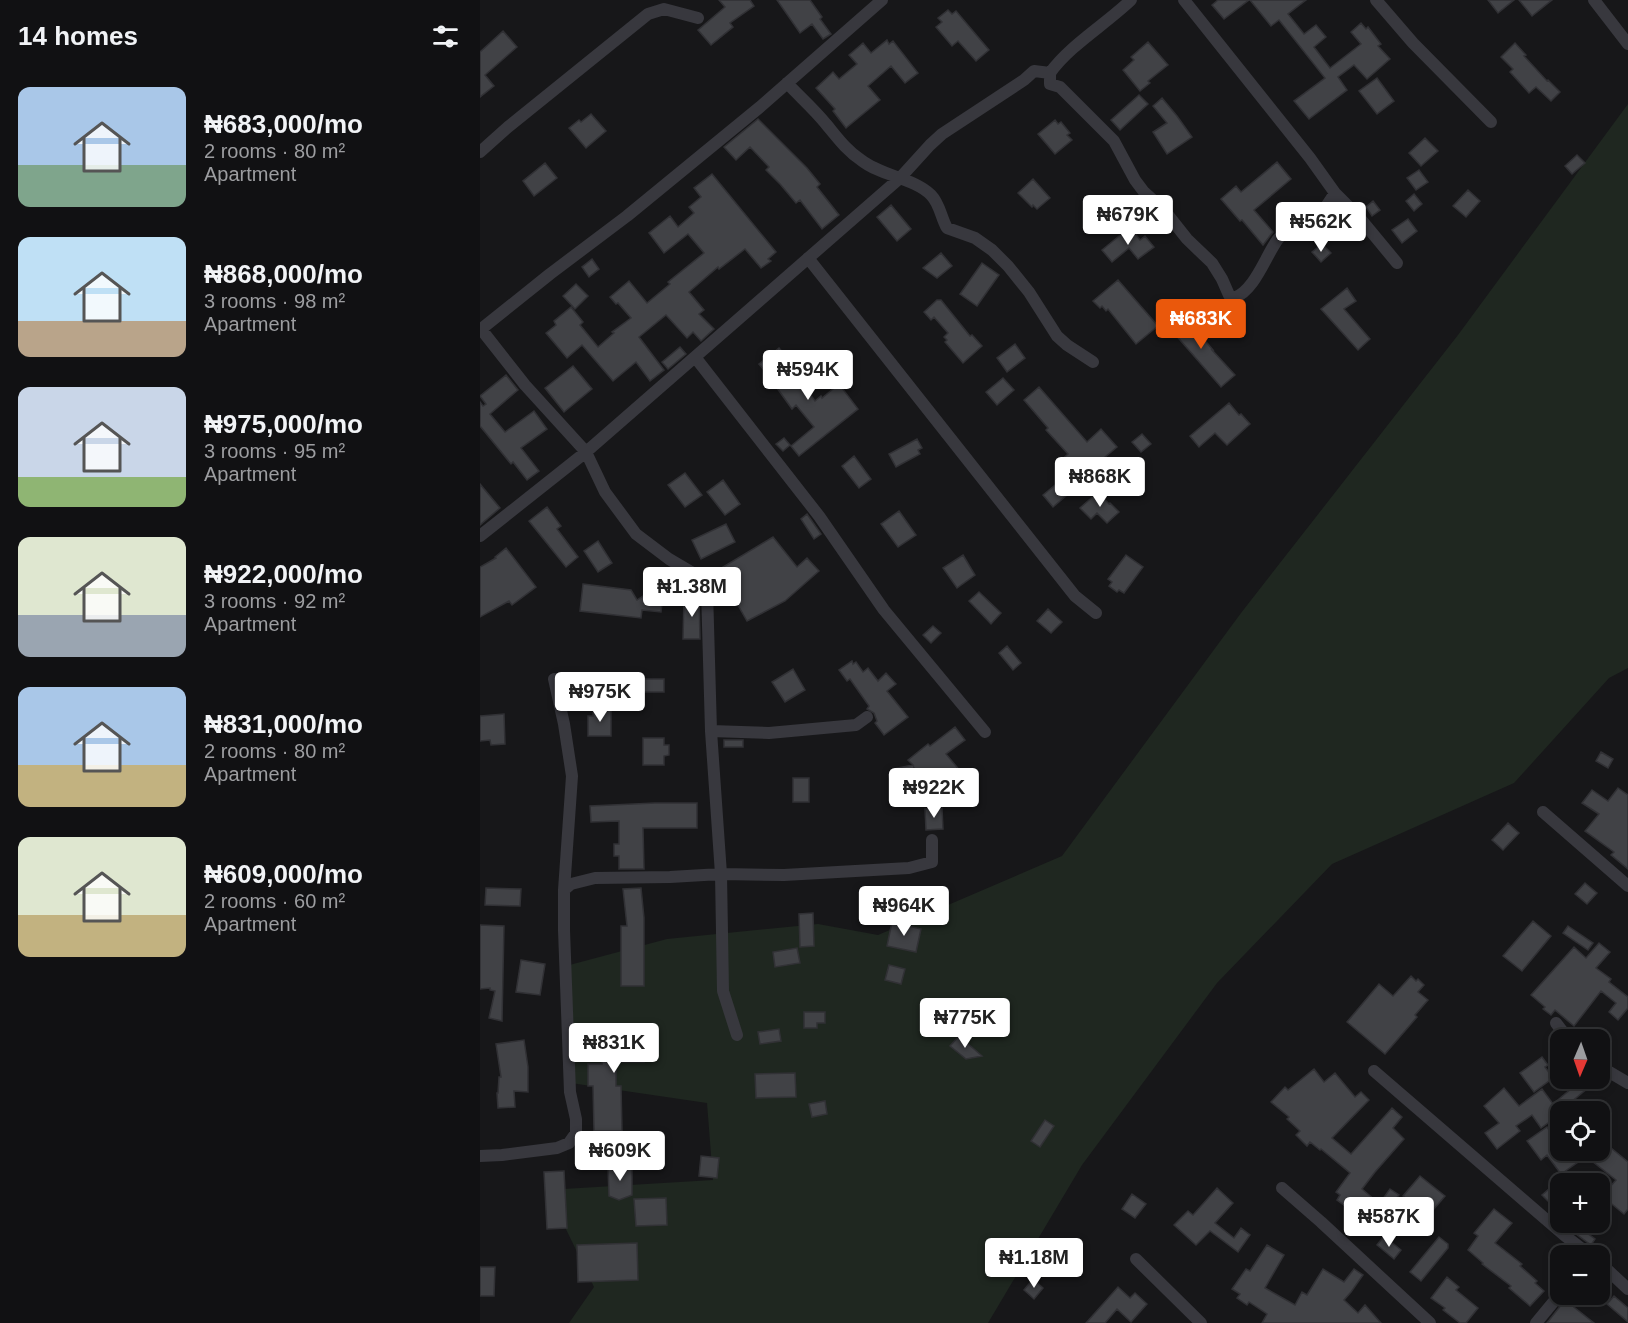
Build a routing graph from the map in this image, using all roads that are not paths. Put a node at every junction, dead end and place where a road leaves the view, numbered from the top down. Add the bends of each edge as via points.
1 (882, 0) edge
2 (1131, 0) edge
3 (1184, 0) edge
4 (1376, 0) edge
5 (1594, 0) edge
6 (698, 18) dead end
7 (1628, 44) edge
8 (1050, 73) junction
9 (787, 83) junction
10 (1491, 122) dead end
11 (480, 152) edge
12 (900, 178) junction
13 (1335, 193) junction
14 (808, 258) junction
15 (1397, 263) dead end
16 (480, 330) edge
17 (695, 357) junction
18 (1093, 362) dead end
19 (586, 452) junction
20 (480, 536) edge
21 (1096, 613) dead end
22 (554, 679) dead end
23 (867, 717) dead end
24 (711, 731) junction
25 (985, 732) dead end
26 (1543, 812) dead end
27 (932, 840) dead end
28 (721, 874) junction
29 (1628, 886) edge
30 (564, 890) junction
31 (1556, 1023) dead end
32 (1561, 1029) edge
33 (737, 1035) dead end
34 (1374, 1071) dead end
35 (1610, 1072) edge
36 (1628, 1083) edge
37 (480, 1156) edge
38 (1282, 1188) dead end
39 (1577, 1245) edge
40 (1136, 1258) dead end
41 (1610, 1272) edge
42 (1628, 1289) edge
43 (1551, 1305) edge
44 (1201, 1323) edge
45 (1430, 1323) edge
46 (1536, 1323) edge

1 - 9 street
2 - 8 street
3 - 13 street
4 - 10 street
5 - 7 street
6 - 11 street via 664,9 648,14
8 - 12 street via 1034,71 942,134
8 - 13 street via 1050,84 1060,87 1114,141 1144,192 1212,263 1234,298 1260,273 1280,238 1318,215
9 - 12 street via 842,145 871,167
9 - 16 street via 627,216
12 - 14 street
12 - 18 street via 931,195 947,228 975,238 992,250 1029,292 1058,336
13 - 15 street
14 - 17 street
14 - 21 street via 1075,596
16 - 19 street
17 - 19 street
17 - 25 street via 819,516 884,610
19 - 20 street
19 - 24 street via 605,492 636,534 691,572 707,590
22 - 30 street via 572,776
23 - 24 street via 856,725 769,733
24 - 28 street
26 - 29 street
27 - 28 street via 932,862 909,868 784,875
28 - 30 street via 596,878 571,884
28 - 33 street via 723,991
30 - 37 street via 570,1092 576,1133 569,1143 557,1148
31 - 32 street
34 - 39 street
35 - 36 street
38 - 45 street
40 - 44 street
41 - 42 street
43 - 46 street

